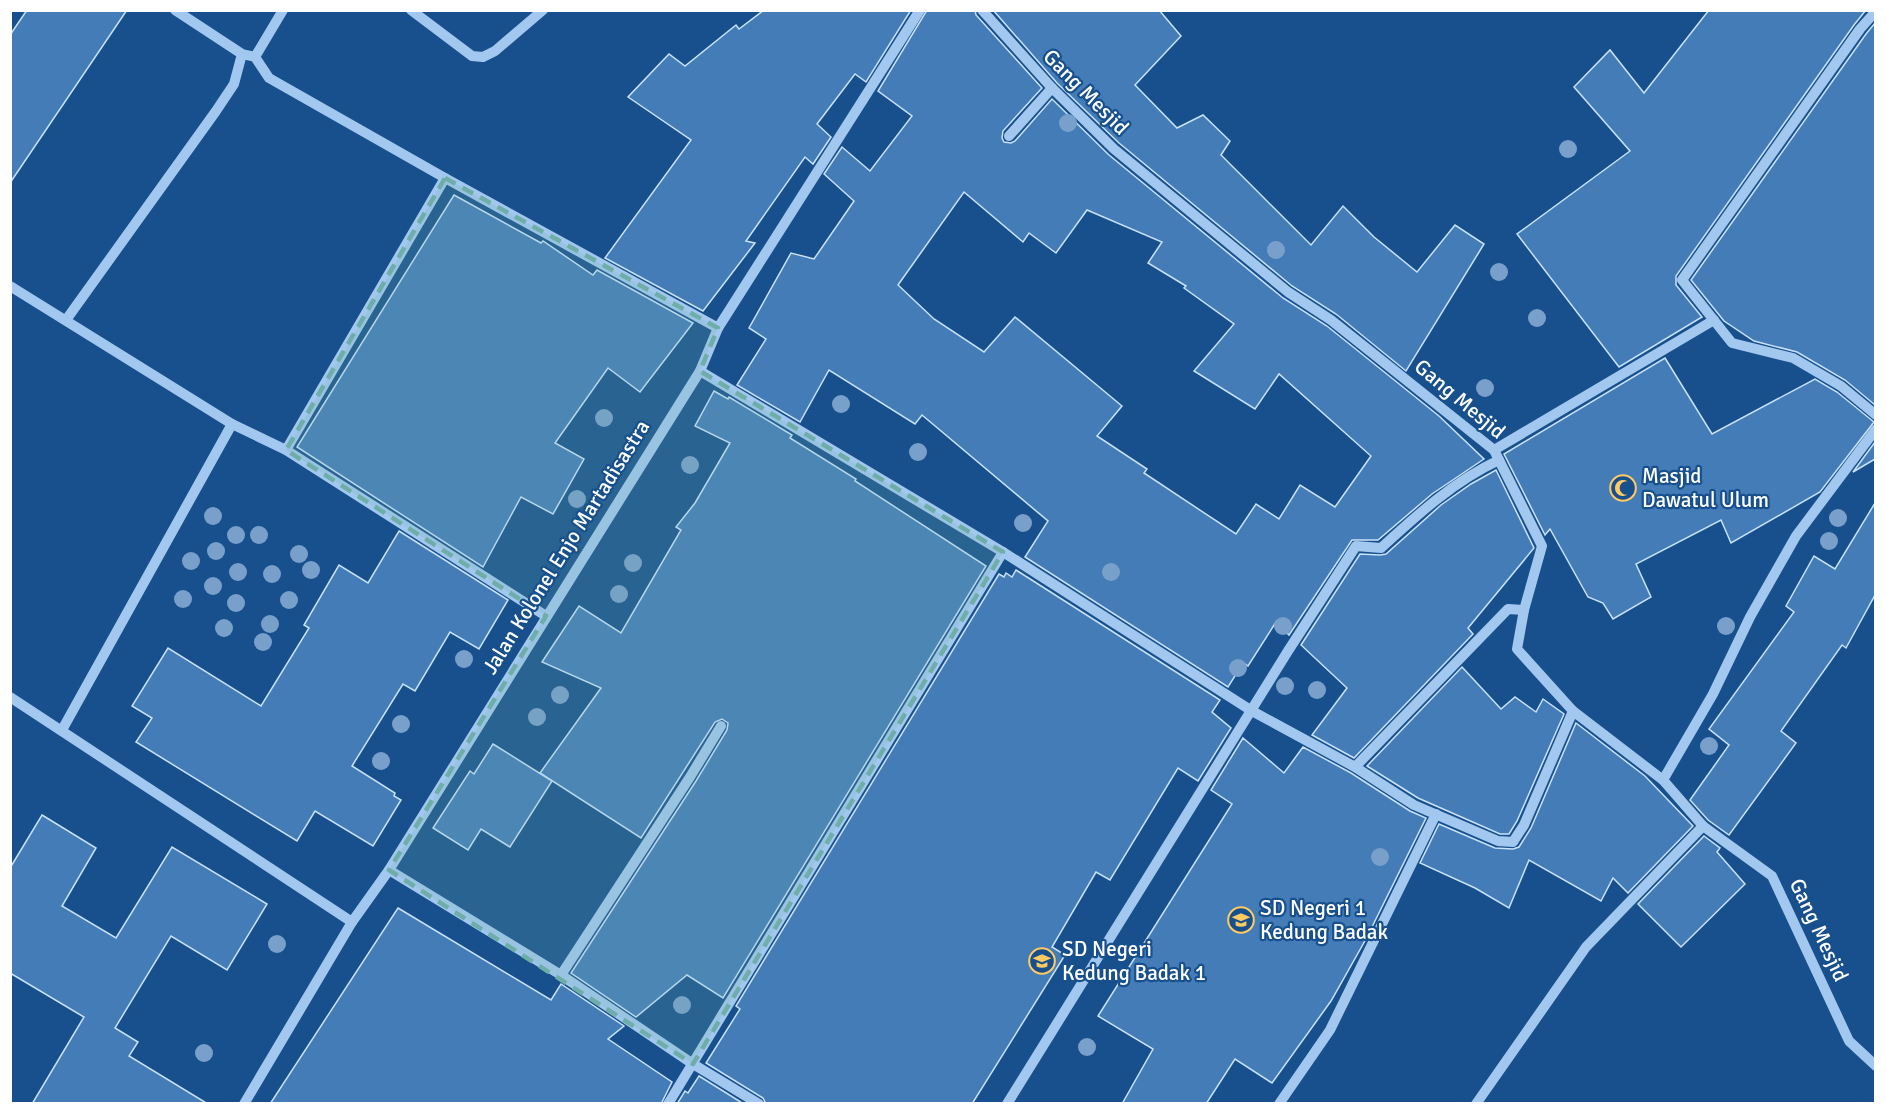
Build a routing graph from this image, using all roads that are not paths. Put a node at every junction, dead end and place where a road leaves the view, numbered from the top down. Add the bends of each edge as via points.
1 (175, 10) edge
2 (283, 10) edge
3 (411, 10) edge
4 (543, 10) edge
5 (920, 10) edge
6 (982, 10) edge
7 (1875, 11) edge
8 (242, 54) junction
9 (255, 57) junction
10 (1052, 88) junction
11 (1009, 136) dead end
12 (446, 178) junction
13 (10, 286) edge
14 (66, 320) junction
15 (1714, 320) junction
16 (718, 328) junction
17 (700, 370) junction
18 (1875, 415) edge
19 (232, 424) junction
20 (1875, 429) edge
21 (286, 450) junction
22 (1496, 455) junction
23 (1003, 552) junction
24 (1524, 610) junction
25 (546, 616) junction
26 (10, 697) edge
27 (1252, 711) junction
28 (1573, 711) junction
29 (721, 726) dead end
30 (62, 730) junction
31 (1354, 767) junction
32 (1663, 780) junction
33 (1436, 814) junction
34 (1702, 826) junction
35 (389, 870) junction
36 (352, 921) junction
37 (561, 975) junction
38 (693, 1064) junction
39 (1875, 1066) edge
40 (244, 1104) edge
41 (668, 1104) edge
42 (759, 1104) edge
43 (1007, 1104) edge
44 (1279, 1104) edge
45 (1476, 1104) edge

1 - 8 street
2 - 9 street
3 - 4 street via 472,56 483,57
5 - 16 street, Jalan Kolonel Enjo Martadisastra
6 - 10 street, Gang Mesjid
7 - 15 street via 1682,280
8 - 9 street
8 - 14 street via 234,84
9 - 12 street via 269,78
10 - 11 street
10 - 22 street, Gang Mesjid via 1114,148 1288,292 1331,320
12 - 16 street
12 - 21 street
13 - 14 street
14 - 19 street
15 - 18 street via 1732,343 1793,358 1840,386
15 - 22 street
16 - 17 street, Jalan Kolonel Enjo Martadisastra
17 - 23 street
17 - 25 street, Jalan Kolonel Enjo Martadisastra
19 - 21 street
19 - 30 street
20 - 32 street via 1796,536
21 - 25 street
22 - 24 street, Gang Mesjid via 1542,546
22 - 27 street via 1411,520 1382,548 1356,546
23 - 27 street
23 - 38 street
24 - 28 street, Gang Mesjid via 1517,649
24 - 31 street via 1508,609
25 - 35 street, Jalan Kolonel Enjo Martadisastra
26 - 30 street
27 - 31 street
27 - 43 street
28 - 32 street, Gang Mesjid
28 - 33 street via 1513,842 1498,841
29 - 37 street
30 - 36 street
31 - 33 street via 1414,805
32 - 34 street, Gang Mesjid
33 - 44 street via 1330,1030
34 - 39 street, Gang Mesjid via 1772,876 1849,1041
34 - 45 street via 1586,947
35 - 36 street, Jalan Kolonel Enjo Martadisastra
35 - 37 street
36 - 40 street, Jalan Kolonel Enjo Martadisastra
37 - 38 street
38 - 41 street
38 - 42 street

